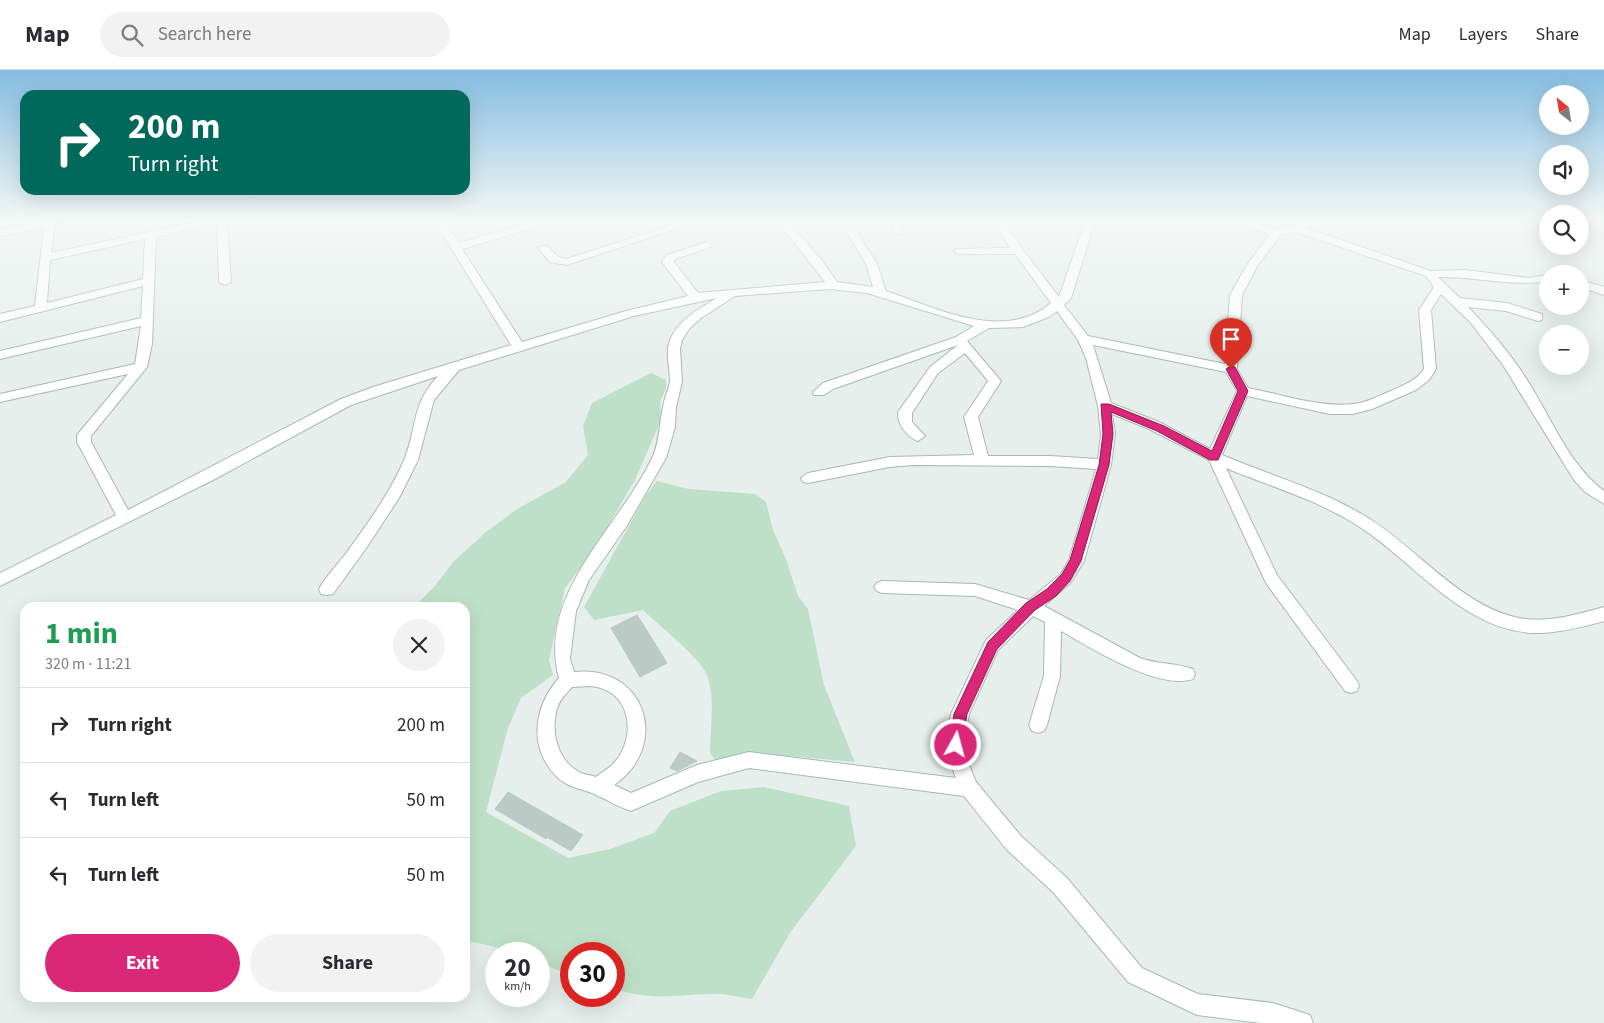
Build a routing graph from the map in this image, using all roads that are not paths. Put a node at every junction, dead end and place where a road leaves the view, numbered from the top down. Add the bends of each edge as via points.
1 (43, 266) edge
2 (150, 266) edge
3 (225, 266) edge
4 (469, 266) edge
5 (671, 266) edge
6 (820, 266) edge
7 (873, 266) edge
8 (1029, 266) edge
9 (1075, 266) edge
10 (1252, 266) edge
11 (1408, 266) edge
12 (1430, 274) junction
13 (1539, 279) edge
14 (150, 281) junction
15 (226, 282) dead end
16 (833, 285) junction
17 (1589, 286) edge
18 (1440, 287) junction
19 (1604, 291) edge
20 (736, 292) junction
21 (880, 292) junction
22 (695, 298) junction
23 (1460, 302) junction
24 (1058, 306) junction
25 (41, 308) junction
26 (1538, 317) dead end
27 (0, 318) edge
28 (146, 321) junction
29 (984, 325) junction
30 (1084, 339) junction
31 (963, 343) junction
32 (519, 348) junction
33 (0, 355) edge
34 (457, 366) junction
35 (141, 367) junction
36 (1231, 369) junction
37 (1243, 391) junction
38 (819, 392) dead end
39 (0, 398) edge
40 (1105, 406) junction
41 (918, 436) dead end
42 (1214, 457) junction
43 (982, 460) junction
44 (1104, 465) junction
45 (808, 478) dead end
46 (1604, 499) edge
47 (125, 518) junction
48 (0, 580) edge
49 (882, 587) dead end
50 (327, 589) dead end
51 (1031, 606) junction
52 (1604, 614) edge
53 (1053, 619) junction
54 (1187, 674) dead end
55 (568, 680) junction
56 (1351, 686) dead end
57 (1038, 725) dead end
58 (598, 786) junction
59 (969, 788) junction
60 (1302, 1023) edge

1 - 25 street
2 - 14 street
3 - 15 street
4 - 32 street
5 - 22 street
6 - 16 street
7 - 21 street
8 - 24 street
9 - 24 street via 1065,298
10 - 36 street via 1236,295
11 - 12 street
12 - 13 street via 1466,273
12 - 18 street
14 - 25 street
14 - 28 street
16 - 20 street
16 - 21 street
17 - 19 street
18 - 23 street
18 - 37 street via 1425,310 1430,369 1411,387 1367,406 1341,410
20 - 22 street
20 - 55 street via 697,315 676,340 676,382 659,458 622,523 583,577 568,611 562,659
21 - 29 street via 938,314
22 - 32 street via 639,310
23 - 26 street via 1507,307
23 - 46 street via 1525,387 1575,472
24 - 29 street via 1024,322
24 - 30 street
25 - 27 street
28 - 33 street
28 - 35 street
29 - 31 street
30 - 36 street
30 - 40 street
31 - 38 street via 863,373
31 - 41 street via 934,370 905,412 906,425
31 - 43 street via 995,382 970,421
32 - 34 street
34 - 47 street via 346,402
34 - 50 street via 426,401 411,459 360,547
35 - 39 street
35 - 47 street via 84,435 84,442
36 - 37 street
37 - 42 street
40 - 42 street via 1160,428
40 - 44 street via 1108,434
42 - 52 street via 1315,496 1359,519 1387,537 1475,608 1502,621 1532,628 1573,624
42 - 56 street via 1271,579
43 - 44 street
43 - 45 street via 890,462
44 - 51 street via 1076,561 1066,578
47 - 48 street
49 - 51 street via 975,590
51 - 53 street
51 - 59 street via 992,646 960,714 956,755
53 - 54 street via 1150,670
53 - 57 street via 1052,676
55 - 58 street via 553,698 545,721 546,744 557,764 575,780
55 - 58 street via 594,679 616,686 632,702 639,723 635,747 621,769
58 - 59 street via 619,799 631,802 698,774 749,760
59 - 60 street via 1014,843 1060,885 1135,975 1197,1004 1273,1014

